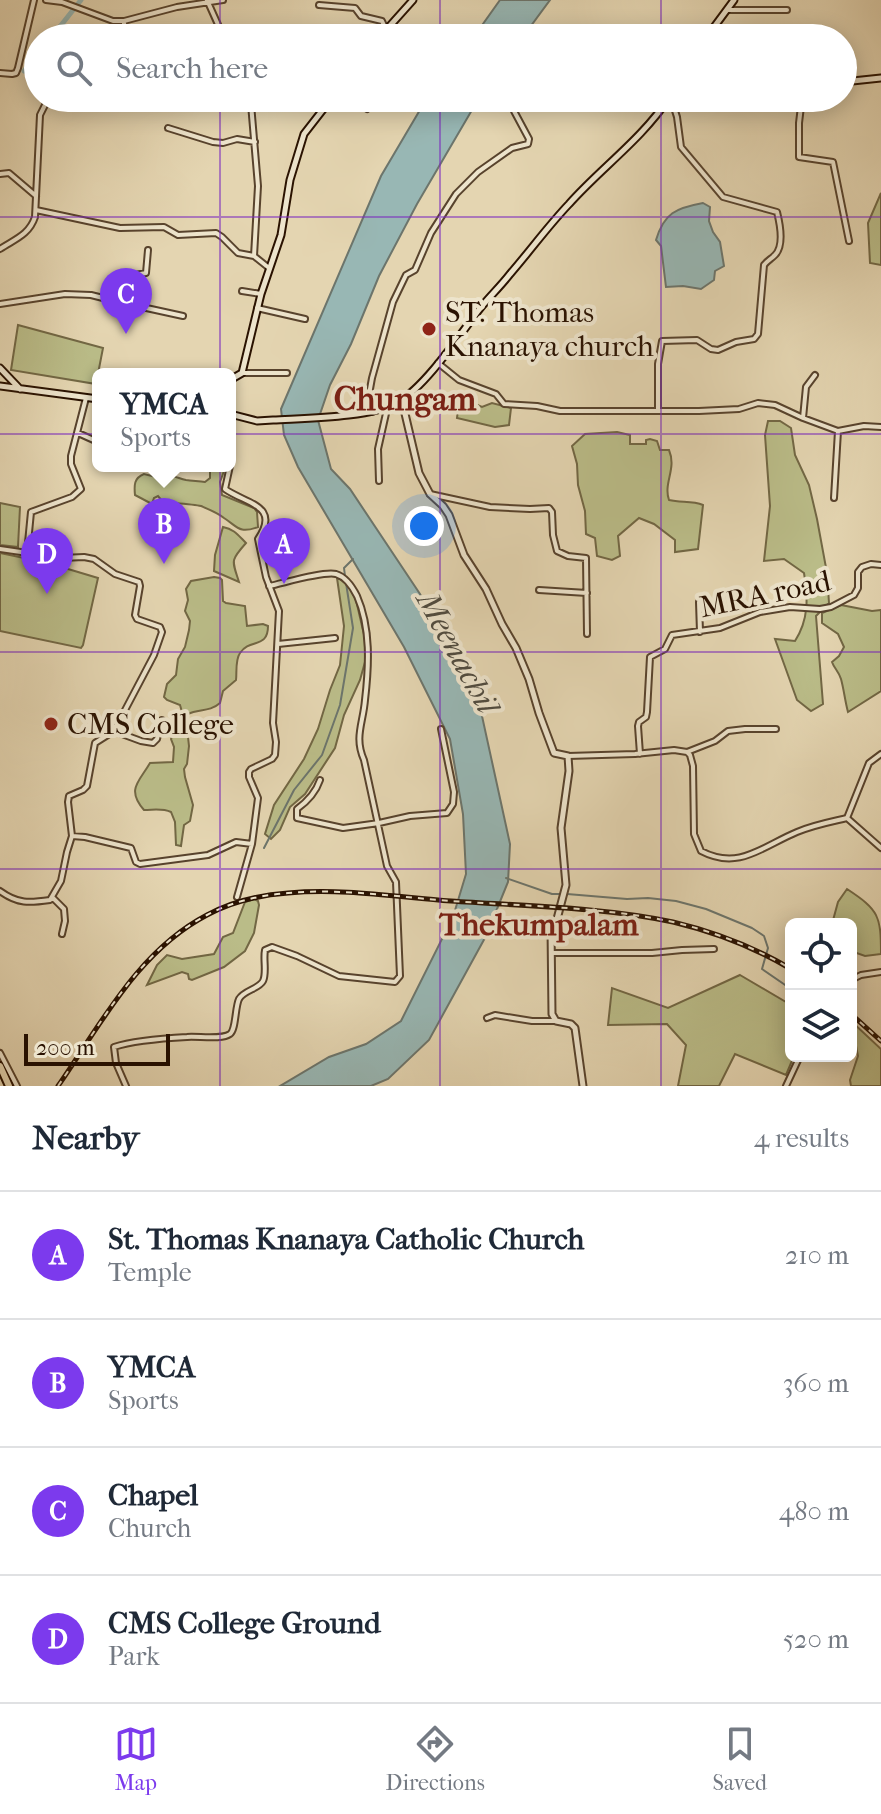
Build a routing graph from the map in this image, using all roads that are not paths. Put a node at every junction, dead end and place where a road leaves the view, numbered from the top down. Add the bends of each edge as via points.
1 (34, 0) edge
2 (46, 0) edge
3 (223, 0) edge
4 (413, 0) edge
5 (734, 0) edge
6 (208, 2) edge
7 (319, 5) dead end
8 (728, 10) junction
9 (787, 10) dead end
10 (124, 21) joint
11 (28, 24) edge
12 (218, 24) edge
13 (383, 24) edge
14 (391, 24) edge
15 (717, 24) edge
16 (24, 41) edge
17 (0, 73) edge
18 (881, 78) edge
19 (857, 81) edge
20 (42, 112) edge
21 (252, 112) edge
22 (321, 112) edge
23 (515, 112) edge
24 (659, 112) edge
25 (675, 112) edge
26 (800, 112) edge
27 (168, 128) dead end
28 (255, 142) junction
29 (0, 174) edge
30 (36, 196) junction
31 (36, 210) junction
32 (849, 241) dead end
33 (0, 249) edge
34 (148, 250) dead end
35 (254, 256) junction
36 (269, 268) junction
37 (242, 291) dead end
38 (261, 294) junction
39 (119, 302) junction
40 (0, 304) edge
41 (257, 308) junction
42 (183, 316) dead end
43 (305, 319) dead end
44 (438, 363) junction
45 (0, 368) edge
46 (242, 373) junction
47 (287, 373) dead end
48 (815, 375) dead end
49 (236, 376) edge
50 (0, 386) edge
51 (20, 390) junction
52 (86, 396) junction
53 (92, 398) edge
54 (402, 401) junction
55 (658, 408) junction
56 (387, 409) junction
57 (371, 412) junction
58 (236, 416) edge
59 (803, 418) junction
60 (881, 427) edge
61 (838, 431) junction
62 (78, 433) junction
63 (92, 439) edge
64 (228, 472) edge
65 (379, 481) dead end
66 (430, 494) junction
67 (834, 498) dead end
68 (0, 549) edge
69 (27, 553) junction
70 (881, 565) edge
71 (269, 586) junction
72 (539, 590) dead end
73 (587, 593) junction
74 (699, 602) dead end
75 (700, 632) junction
76 (587, 634) dead end
77 (335, 638) dead end
78 (278, 644) junction
79 (162, 720) dead end
80 (441, 729) dead end
81 (776, 729) dead end
82 (114, 731) junction
83 (687, 752) junction
84 (640, 754) junction
85 (881, 754) edge
86 (568, 756) junction
87 (320, 780) dead end
88 (847, 818) junction
89 (379, 823) junction
90 (72, 836) junction
91 (252, 844) junction
92 (881, 848) edge
93 (0, 891) edge
94 (52, 897) junction
95 (237, 897) dead end
96 (62, 934) dead end
97 (714, 949) dead end
98 (552, 953) junction
99 (881, 972) edge
100 (857, 977) edge
101 (487, 1018) dead end
102 (556, 1021) junction
103 (0, 1053) edge
104 (797, 1062) edge
105 (0, 1066) edge
106 (9, 1086) edge
107 (17, 1086) edge
108 (126, 1086) edge
109 (583, 1086) edge
110 (786, 1086) edge

1 - 11 street
2 - 10 street
3 - 6 street
4 - 14 main road
5 - 8 main road
6 - 10 street
6 - 12 street
7 - 13 street via 355,8 361,16
8 - 9 street
8 - 15 main road
16 - 17 street via 16,73
18 - 19 main road
20 - 30 street
21 - 28 street
22 - 36 main road via 304,134
23 - 57 street via 528,144 512,148 456,194 393,302 372,378
24 - 44 main road via 569,203
25 - 55 street via 681,147 723,197 777,212 780,237 779,250 764,265 758,334 718,350 697,340 662,341
26 - 32 street via 799,157 833,162
27 - 28 street via 213,142
28 - 35 street
29 - 30 street via 9,173
30 - 31 street
31 - 33 street via 32,227
31 - 35 street via 120,228 216,233 238,253
34 - 39 street via 146,273 127,278
35 - 36 street
36 - 38 main road
37 - 38 street
38 - 41 main road
39 - 40 street via 65,294
39 - 42 street
41 - 43 street
41 - 46 main road
44 - 54 main road
44 - 55 street via 459,380 496,394 504,404 560,411
45 - 51 main road
46 - 47 street
46 - 49 main road
48 - 59 street via 806,387
50 - 51 main road
51 - 52 main road
52 - 53 main road
52 - 62 street
54 - 56 main road
54 - 66 main road via 419,473
55 - 59 street via 739,409 758,403
56 - 57 main road
56 - 65 street via 378,449
57 - 58 main road via 257,421
59 - 61 street
60 - 61 street
61 - 67 street
62 - 63 street
62 - 69 street via 71,464 81,489 31,512
64 - 71 street via 225,489 266,515 258,539
66 - 73 street via 490,507 549,508 555,549 586,558
66 - 86 main road via 449,515 464,555 516,648 554,753
68 - 69 street
69 - 82 street via 94,559 139,582 135,615 162,632
70 - 75 street, MRA road via 862,567 854,595 831,607 760,612
71 - 78 street via 279,611
71 - 89 street via 336,574 355,592 369,661 358,747
72 - 73 street
73 - 76 street
74 - 75 street
75 - 84 street, MRA road via 672,635 665,649 650,657 647,712 638,726
77 - 78 street
78 - 91 street via 275,755 249,772 258,798
79 - 82 street via 153,743
80 - 89 street via 454,792 450,810
81 - 83 street via 728,731
82 - 90 street via 95,743 87,786 69,796
83 - 84 street
83 - 88 street via 693,766 694,834 701,851 712,857 753,855 798,831
84 - 86 street
85 - 88 street via 869,763
86 - 98 main road via 561,828 566,876 551,928
87 - 89 street via 297,809 297,818 343,828
88 - 92 street
89 - 108 street via 387,866 396,882 400,976 395,982 339,976 272,947 265,950 262,983 237,1002 230,1034 114,1047
90 - 91 street via 131,848 140,864 208,855 236,842
90 - 94 street
91 - 95 street
93 - 94 street via 31,903
94 - 96 street via 64,909
97 - 98 street
98 - 102 main road
99 - 100 street
101 - 102 street
102 - 109 main road via 575,1028
103 - 107 street
104 - 110 street
105 - 106 main road

